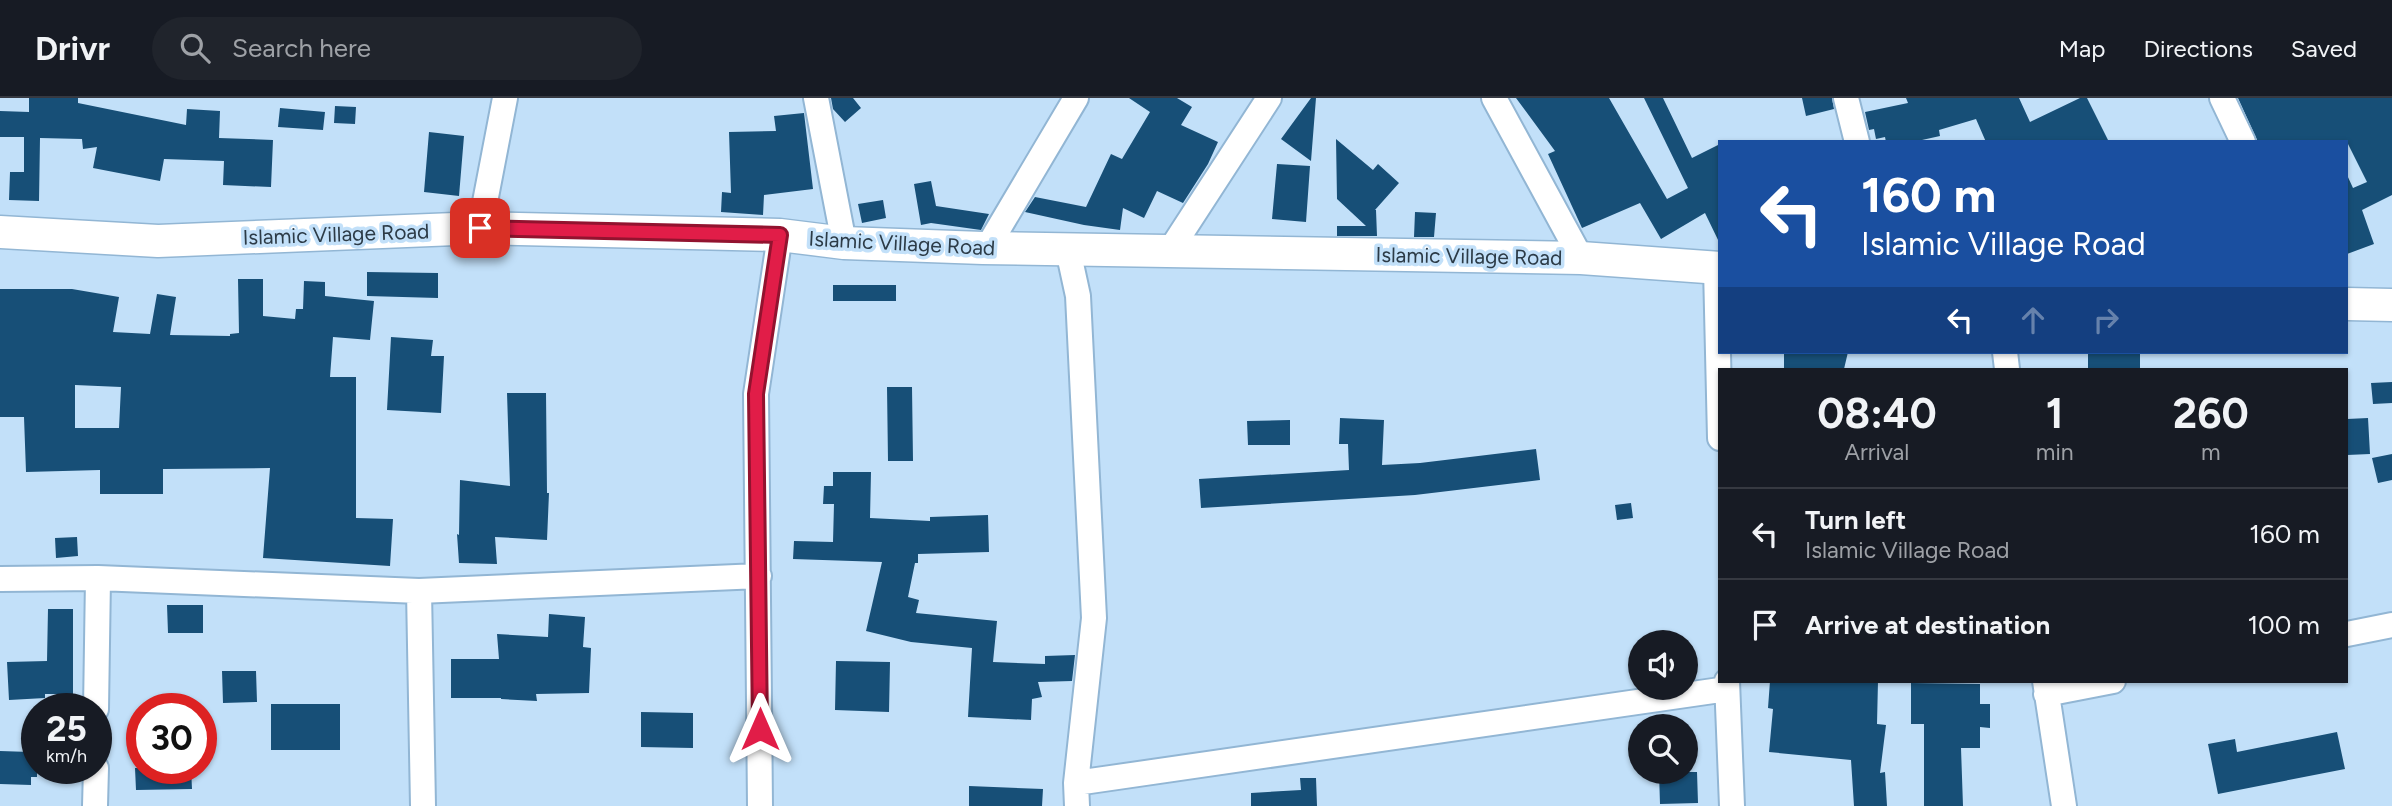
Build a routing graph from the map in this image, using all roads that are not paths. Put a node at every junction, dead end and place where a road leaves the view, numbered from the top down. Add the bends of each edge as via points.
1 (505, 98) edge
2 (1076, 98) edge
3 (1269, 98) edge
4 (1494, 98) edge
5 (1846, 98) edge
6 (2222, 98) edge
7 (821, 102) edge
8 (1856, 140) edge
9 (2242, 140) edge
10 (480, 228) junction
11 (0, 232) edge
12 (780, 235) junction
13 (844, 243) junction
14 (987, 248) junction
15 (1068, 250) junction
16 (1169, 252) junction
17 (1581, 258) junction
18 (1718, 268) edge
19 (2348, 303) edge
20 (2392, 306) edge
21 (759, 576) junction
22 (98, 578) junction
23 (0, 579) edge
24 (419, 592) junction
25 (2392, 625) edge
26 (2348, 634) edge
27 (2090, 683) edge
28 (1727, 685) edge
29 (2045, 687) edge
30 (96, 693) edge
31 (96, 784) edge
32 (1077, 795) edge
33 (95, 806) edge
34 (423, 806) edge
35 (760, 806) edge
36 (1732, 806) edge
37 (2064, 806) edge

1 - 10 street
2 - 14 street
3 - 16 street
4 - 17 street
5 - 8 street
6 - 9 street
7 - 13 street
10 - 11 street, Islamic Village Road via 158,241
10 - 12 street, Islamic Village Road
12 - 13 street, Islamic Village Road
12 - 21 street via 756,394
13 - 14 street, Islamic Village Road
14 - 15 street, Islamic Village Road
15 - 16 street, Islamic Village Road
15 - 32 street via 1078,296 1094,618
16 - 17 street, Islamic Village Road
17 - 18 street, Islamic Village Road
19 - 20 street
21 - 24 street
21 - 35 street
22 - 23 street
22 - 24 street
22 - 30 street
24 - 34 street
25 - 26 street
27 - 29 street
28 - 32 street
28 - 36 street
29 - 37 street
31 - 33 street

